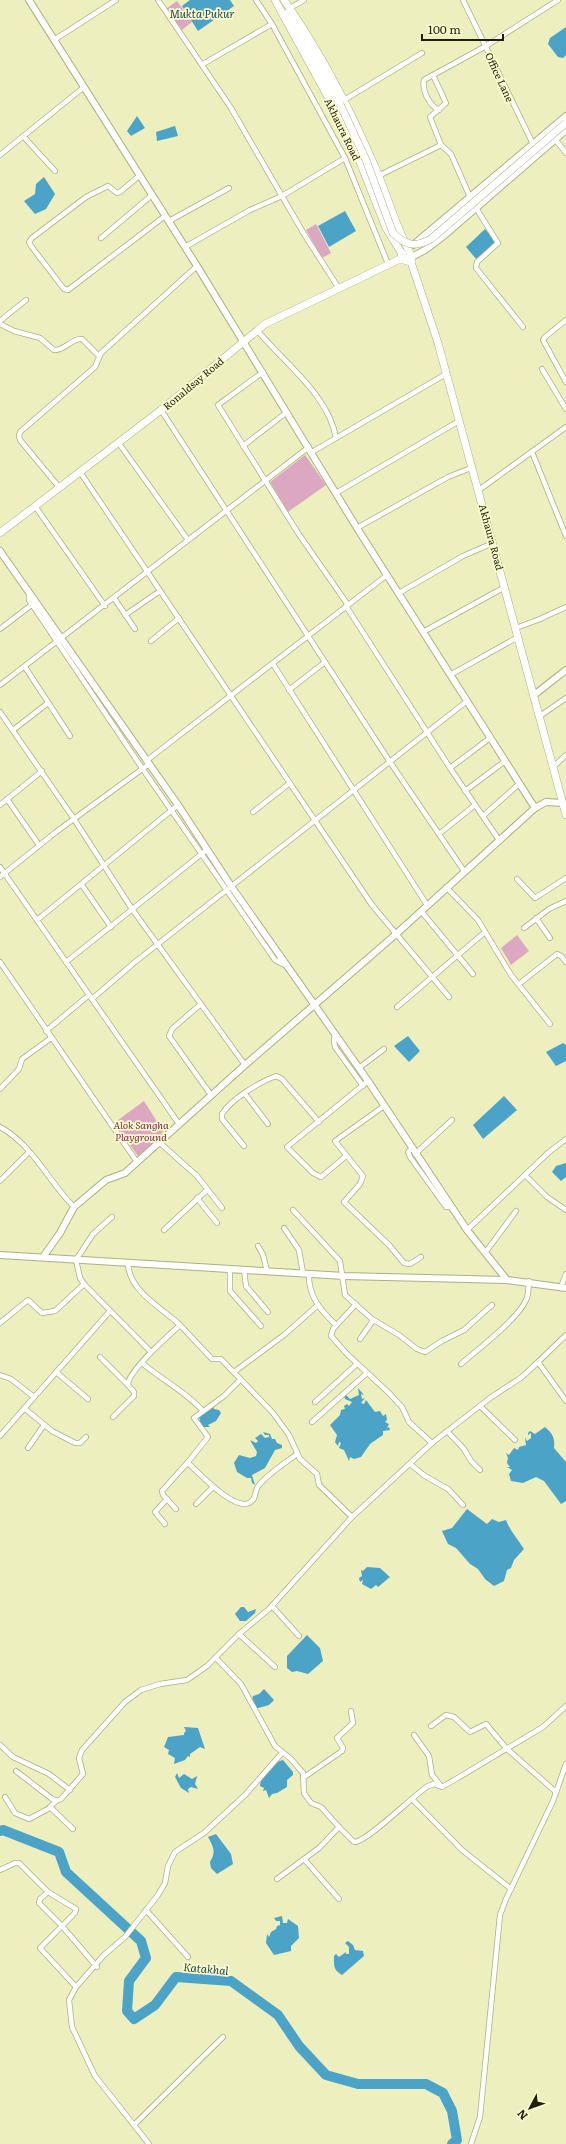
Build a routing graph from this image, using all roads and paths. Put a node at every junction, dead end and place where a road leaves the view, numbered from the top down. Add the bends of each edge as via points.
1 (29, 0) edge
2 (116, 0) edge
3 (158, 0) edge
4 (256, 0) edge
5 (275, 0) edge
6 (280, 0) edge
7 (284, 0) edge
8 (304, 0) edge
9 (463, 0) edge
10 (558, 0) edge
11 (290, 8) junction
12 (272, 24) junction
13 (54, 40) junction
14 (486, 46) junction
15 (422, 53) dead end
16 (203, 64) junction
17 (433, 75) junction
18 (84, 87) junction
19 (342, 102) junction
20 (439, 110) junction
21 (566, 116) edge
22 (566, 123) edge
23 (566, 130) edge
24 (23, 136) junction
25 (555, 139) junction
26 (441, 144) junction
27 (533, 144) junction
28 (537, 153) junction
29 (566, 153) edge
30 (0, 155) edge
31 (346, 158) junction
32 (55, 171) dead end
33 (139, 176) junction
34 (378, 176) junction
35 (229, 188) dead end
36 (152, 196) junction
37 (282, 196) junction
38 (470, 197) junction
39 (476, 208) junction
40 (167, 219) junction
41 (100, 238) dead end
42 (185, 247) junction
43 (407, 257) junction
44 (388, 264) junction
45 (197, 266) junction
46 (338, 287) junction
47 (26, 300) dead end
48 (566, 320) edge
49 (0, 321) edge
50 (0, 324) edge
51 (523, 327) dead end
52 (256, 330) junction
53 (243, 342) junction
54 (99, 356) junction
55 (542, 369) dead end
56 (263, 372) junction
57 (444, 375) junction
58 (566, 382) edge
59 (566, 409) edge
60 (162, 410) junction
61 (287, 412) junction
62 (456, 422) junction
63 (566, 427) edge
64 (336, 438) junction
65 (118, 442) junction
66 (243, 446) junction
67 (311, 450) junction
68 (532, 452) junction
69 (468, 469) junction
70 (80, 472) junction
71 (266, 481) junction
72 (59, 487) junction
73 (479, 490) junction
74 (336, 493) junction
75 (35, 506) junction
76 (226, 511) junction
77 (357, 528) junction
78 (0, 533) edge
79 (566, 536) edge
80 (188, 540) junction
81 (493, 543) junction
82 (0, 551) edge
83 (147, 572) junction
84 (387, 575) junction
85 (502, 589) junction
86 (160, 591) junction
87 (399, 594) junction
88 (114, 598) junction
89 (34, 603) junction
90 (105, 606) junction
91 (347, 606) junction
92 (566, 607) edge
93 (125, 614) junction
94 (179, 618) junction
95 (516, 628) junction
96 (135, 629) dead end
97 (0, 630) edge
98 (423, 632) junction
99 (309, 636) junction
100 (518, 637) junction
101 (59, 640) junction
102 (151, 641) dead end
103 (325, 662) junction
104 (273, 664) junction
105 (24, 666) junction
106 (566, 670) edge
107 (450, 675) junction
108 (0, 685) edge
109 (289, 690) junction
110 (231, 695) junction
111 (534, 695) junction
112 (566, 698) edge
113 (467, 700) junction
114 (48, 702) junction
115 (0, 712) edge
116 (540, 716) junction
117 (13, 730) junction
118 (427, 732) junction
119 (70, 736) dead end
120 (490, 738) junction
121 (566, 755) edge
122 (505, 761) junction
123 (148, 762) junction
124 (390, 762) junction
125 (553, 767) junction
126 (142, 768) junction
127 (450, 768) junction
128 (42, 771) junction
129 (290, 783) junction
130 (519, 784) junction
131 (354, 790) junction
132 (465, 791) junction
133 (7, 799) junction
134 (563, 803) junction
135 (0, 805) edge
136 (178, 805) junction
137 (475, 805) junction
138 (535, 808) junction
139 (172, 811) junction
140 (253, 812) dead end
141 (566, 815) edge
142 (483, 816) junction
143 (74, 819) junction
144 (315, 820) junction
145 (440, 834) junction
146 (499, 840) junction
147 (39, 845) junction
148 (204, 851) junction
149 (104, 866) junction
150 (0, 867) edge
151 (464, 871) junction
152 (5, 874) junction
153 (0, 877) edge
154 (566, 878) edge
155 (517, 879) dead end
156 (82, 885) junction
157 (446, 887) junction
158 (229, 888) junction
159 (566, 902) edge
160 (427, 905) junction
161 (132, 909) junction
162 (421, 911) junction
163 (536, 918) junction
164 (37, 920) junction
165 (111, 926) junction
166 (524, 928) dead end
167 (485, 932) junction
168 (395, 935) junction
169 (550, 938) dead end
170 (158, 945) junction
171 (458, 955) junction
172 (0, 962) edge
173 (66, 962) junction
174 (566, 962) edge
175 (473, 974) dead end
176 (432, 977) junction
177 (519, 984) junction
178 (90, 997) junction
179 (449, 997) dead end
180 (201, 1004) junction
181 (314, 1006) junction
182 (397, 1007) dead end
183 (550, 1024) dead end
184 (46, 1031) junction
185 (335, 1035) junction
186 (51, 1038) junction
187 (384, 1050) dead end
188 (245, 1065) junction
189 (359, 1068) junction
190 (368, 1081) junction
191 (363, 1086) junction
192 (0, 1089) edge
193 (246, 1094) junction
194 (211, 1095) junction
195 (384, 1106) junction
196 (452, 1120) dead end
197 (319, 1122) junction
198 (179, 1124) junction
199 (268, 1124) dead end
200 (0, 1127) edge
201 (566, 1139) edge
202 (159, 1142) junction
203 (244, 1146) dead end
204 (413, 1151) junction
205 (29, 1152) junction
206 (346, 1156) junction
207 (137, 1162) junction
208 (525, 1175) junction
209 (0, 1181) edge
210 (207, 1190) junction
211 (197, 1198) junction
212 (74, 1207) junction
213 (222, 1208) dead end
214 (293, 1210) dead end
215 (566, 1210) edge
216 (516, 1211) dead end
217 (112, 1217) dead end
218 (217, 1224) dead end
219 (284, 1228) dead end
220 (164, 1230) dead end
221 (467, 1230) junction
222 (258, 1246) dead end
223 (485, 1253) junction
224 (0, 1255) edge
225 (421, 1256) dead end
226 (44, 1257) junction
227 (76, 1260) junction
228 (128, 1262) junction
229 (230, 1269) junction
230 (267, 1271) junction
231 (244, 1273) junction
232 (306, 1273) junction
233 (566, 1274) edge
234 (344, 1276) junction
235 (507, 1280) junction
236 (529, 1282) junction
237 (84, 1284) junction
238 (564, 1287) edge
239 (356, 1304) junction
240 (318, 1305) junction
241 (492, 1305) dead end
242 (110, 1311) junction
243 (268, 1312) dead end
244 (372, 1319) junction
245 (0, 1323) edge
246 (180, 1325) junction
247 (336, 1325) junction
248 (261, 1326) dead end
249 (566, 1335) edge
250 (360, 1339) dead end
251 (150, 1351) junction
252 (100, 1357) dead end
253 (538, 1362) junction
254 (142, 1363) junction
255 (357, 1364) junction
256 (461, 1364) dead end
257 (56, 1372) junction
258 (234, 1372) junction
259 (367, 1373) junction
260 (0, 1376) edge
261 (240, 1380) junction
262 (128, 1385) junction
263 (34, 1397) junction
264 (88, 1399) dead end
265 (566, 1400) edge
266 (315, 1402) dead end
267 (480, 1406) junction
268 (24, 1408) junction
269 (203, 1411) junction
270 (113, 1417) dead end
271 (312, 1422) dead end
272 (44, 1424) junction
273 (447, 1431) junction
274 (0, 1436) edge
275 (86, 1437) dead end
276 (515, 1440) dead end
277 (432, 1443) junction
278 (28, 1448) dead end
279 (297, 1454) junction
280 (188, 1462) junction
281 (410, 1464) junction
282 (480, 1470) dead end
283 (213, 1487) junction
284 (167, 1499) junction
285 (196, 1504) dead end
286 (463, 1505) dead end
287 (176, 1509) dead end
288 (352, 1517) junction
289 (165, 1524) dead end
290 (272, 1606) junction
291 (239, 1634) junction
292 (299, 1636) dead end
293 (216, 1658) junction
294 (275, 1668) dead end
295 (566, 1706) edge
296 (351, 1711) dead end
297 (431, 1726) dead end
298 (414, 1734) dead end
299 (0, 1745) edge
300 (506, 1748) junction
301 (282, 1753) junction
302 (566, 1764) edge
303 (16, 1772) dead end
304 (304, 1778) junction
305 (442, 1787) junction
306 (70, 1790) junction
307 (556, 1792) junction
308 (5, 1797) dead end
309 (412, 1799) junction
310 (56, 1801) junction
311 (50, 1807) junction
312 (339, 1827) junction
313 (73, 1830) dead end
314 (304, 1859) junction
315 (0, 1870) edge
316 (277, 1879) dead end
317 (511, 1889) junction
318 (48, 1892) junction
319 (339, 1899) dead end
320 (146, 1910) junction
321 (62, 1926) junction
322 (188, 1957) dead end
323 (96, 1966) junction
324 (76, 1987) junction
325 (223, 2037) dead end
326 (135, 2124) junction
327 (149, 2144) edge
328 (471, 2144) edge

1 - 13 street
2 - 13 street
3 - 16 street
4 - 12 street
5 - 43 main road, Akhaura Road via 358,157 386,228
6 - 19 main road
7 - 11 main road, Akhaura Road
8 - 11 street
9 - 14 street, Office Lane
10 - 14 street
11 - 19 main road, Akhaura Road
12 - 16 street
12 - 31 street
13 - 18 street
14 - 17 street
14 - 27 street, Office Lane
15 - 19 street
16 - 37 street
17 - 20 street via 446,102
17 - 20 street via 424,80 423,88 430,102
18 - 24 street
18 - 33 street
19 - 22 main road, bridge via 393,232 402,242 411,245 431,239
19 - 34 main road, Akhaura Road
20 - 26 street via 430,120
21 - 27 street
23 - 25 street
24 - 30 street
24 - 32 street
25 - 28 street
25 - 29 street
26 - 34 street
26 - 38 street via 451,154
27 - 28 street, Office Lane
27 - 38 street
28 - 39 street
31 - 37 street
31 - 44 street
33 - 36 street
33 - 40 street via 120,192 117,193 108,186 86,197 32,238 29,242 31,246 64,289 68,290
34 - 43 main road, Akhaura Road
35 - 40 street
36 - 40 street
36 - 41 street
37 - 42 street via 250,210
37 - 46 street
38 - 43 street
39 - 43 street via 434,244
39 - 51 street via 498,243 477,262 476,268
40 - 42 street
42 - 45 street
43 - 44 main road, Ronaldsay Road
43 - 57 main road, Akhaura Road via 435,333
44 - 46 main road, Ronaldsay Road
45 - 53 street
45 - 54 street
46 - 52 main road, Ronaldsay Road
47 - 49 street
48 - 58 street via 543,340
50 - 54 street via 40,338 54,350 63,349 82,339
52 - 53 main road, Ronaldsay Road
52 - 64 street via 322,402
53 - 56 street
53 - 60 main road, Ronaldsay Road
54 - 72 street via 95,367 19,434 20,440
55 - 59 street
56 - 61 street
56 - 66 street via 218,406
57 - 62 main road, Akhaura Road
57 - 64 street
60 - 65 main road, Ronaldsay Road
60 - 76 street
61 - 66 street
61 - 67 street
62 - 69 main road, Akhaura Road
62 - 74 street
63 - 68 street
64 - 67 street
65 - 70 main road, Ronaldsay Road
65 - 80 street
66 - 71 street
67 - 71 street
67 - 74 street
68 - 73 street
68 - 79 street
69 - 73 main road, Akhaura Road
69 - 77 street
70 - 72 main road, Ronaldsay Road
70 - 83 street
71 - 76 street
71 - 91 street
72 - 75 main road, Ronaldsay Road
73 - 81 main road, Akhaura Road
74 - 77 street
75 - 78 main road, Ronaldsay Road
75 - 90 street
76 - 80 street
76 - 99 street
77 - 84 street
80 - 83 street
81 - 85 main road, Akhaura Road
81 - 87 street via 438,570
82 - 89 street
83 - 86 street
83 - 88 street
84 - 87 street
84 - 91 street
85 - 95 main road, Akhaura Road
85 - 98 street
86 - 93 street
86 - 94 street
87 - 98 street
88 - 90 street
88 - 93 street
89 - 97 street
89 - 101 street
90 - 101 street
91 - 99 street
91 - 118 street
92 - 95 street
93 - 96 street
94 - 102 street
94 - 110 street
95 - 100 main road, Akhaura Road
98 - 107 street
99 - 103 street
99 - 104 street
100 - 107 street
100 - 111 main road, Akhaura Road
101 - 105 street
101 - 123 street
101 - 126 street
103 - 109 street
103 - 124 street
104 - 109 street
104 - 110 street
105 - 108 street
105 - 114 street
106 - 111 street
107 - 113 street
109 - 131 street
110 - 123 street
110 - 129 street
111 - 116 main road, Akhaura Road
112 - 116 street
113 - 118 street
113 - 120 street
114 - 117 street
114 - 119 street
115 - 117 street
116 - 125 main road, Akhaura Road
117 - 128 street
118 - 124 street
118 - 127 street
120 - 122 street
120 - 127 street
121 - 125 street
122 - 130 street
122 - 132 street
123 - 126 street
123 - 136 street
124 - 131 street
124 - 145 street
125 - 134 main road, Akhaura Road
126 - 139 street
126 - 143 street
127 - 132 street
128 - 133 street
128 - 143 street
129 - 140 street
129 - 144 street
130 - 138 street
130 - 142 street
131 - 144 street
131 - 160 street
132 - 137 street
133 - 135 street
133 - 147 street
134 - 138 street via 546,802
134 - 141 main road, Akhaura Road
136 - 139 street
136 - 148 street
137 - 142 street
137 - 145 street
138 - 146 street
139 - 148 street
139 - 149 street
142 - 146 street
143 - 147 street
143 - 149 street
144 - 158 street
144 - 168 street
145 - 151 street
146 - 151 street
147 - 152 street
148 - 158 street
148 - 161 street
149 - 156 street
149 - 161 street
150 - 152 street
151 - 157 street
152 - 153 street
152 - 164 street
154 - 155 street via 535,898
156 - 164 street
156 - 165 street
157 - 160 street
157 - 167 street via 468,908
158 - 170 street
158 - 181 street
159 - 163 street
160 - 162 street
161 - 165 street
161 - 170 street
162 - 168 street
162 - 171 street
163 - 166 street
163 - 169 street
164 - 173 street
165 - 173 street
167 - 171 street
167 - 177 street
168 - 176 street
168 - 181 street
170 - 178 street
170 - 180 street
171 - 175 street
171 - 176 street
172 - 184 street
173 - 178 street
174 - 177 street via 557,954
176 - 179 street
176 - 182 street
177 - 183 street
178 - 184 street
178 - 198 street
180 - 188 street
180 - 194 street via 172,1029 169,1036
181 - 185 street
181 - 188 street
184 - 186 street
185 - 189 street
185 - 191 street via 335,1047
186 - 192 street via 22,1059 18,1069
186 - 207 street
187 - 189 street
188 - 194 street
189 - 190 street
190 - 191 street
190 - 195 street
191 - 197 street
193 - 197 street via 276,1076 282,1079
193 - 199 street
193 - 203 street via 227,1107 222,1116
194 - 198 street
195 - 204 street
195 - 206 street via 336,1139 336,1143
196 - 204 street
197 - 206 street via 289,1144 288,1149 321,1177
198 - 202 street
200 - 205 street
201 - 208 street
202 - 207 street
202 - 210 street via 197,1176
204 - 221 street
205 - 209 street
205 - 212 street
206 - 225 street via 360,1171 363,1180 344,1200 346,1205 389,1245 404,1264 410,1264
207 - 212 street via 125,1173 106,1180
208 - 215 street via 547,1197
208 - 221 street
210 - 211 street
210 - 213 street
211 - 218 street
211 - 220 street
212 - 226 street
214 - 234 street via 337,1257
216 - 223 street
217 - 227 street via 88,1240
219 - 232 street via 299,1250
221 - 223 street
222 - 230 street
223 - 235 street
224 - 226 street
226 - 227 street
227 - 228 street
227 - 237 street via 78,1274
228 - 229 street
228 - 246 street via 128,1272 145,1296
229 - 231 street
229 - 248 street via 230,1291
230 - 231 street
230 - 232 street
231 - 243 street via 245,1282
232 - 234 street
232 - 240 street
233 - 238 street
234 - 235 street
234 - 239 street via 345,1295
235 - 236 street
236 - 238 street
236 - 256 street via 524,1303 504,1327
237 - 242 street
237 - 245 street via 55,1311 42,1313 28,1300
239 - 244 street
239 - 247 street
240 - 247 street via 324,1315
240 - 258 street via 284,1335
241 - 244 street via 464,1330 426,1352
242 - 251 street
242 - 257 street
244 - 250 street
246 - 251 street
246 - 258 street via 212,1359 220,1358
247 - 255 street via 331,1336
249 - 253 street
251 - 254 street
252 - 262 street
253 - 265 street
253 - 267 street via 522,1377
254 - 262 street via 129,1378
254 - 269 street via 190,1397
255 - 259 street
255 - 266 street
257 - 263 street
257 - 264 street
258 - 261 street
259 - 271 street
259 - 277 street via 397,1402 409,1422
260 - 263 street via 11,1379
261 - 269 street
261 - 279 street via 273,1413 289,1435
262 - 270 street via 134,1396
263 - 268 street
267 - 273 street
267 - 276 street
268 - 272 street
268 - 274 street
269 - 280 street via 194,1420 208,1439
272 - 275 street via 75,1443 80,1443
272 - 278 street
273 - 277 street
273 - 282 street
277 - 281 street
279 - 283 street via 258,1486 253,1501 249,1504 224,1495
279 - 288 street via 317,1474 319,1485
280 - 283 street
280 - 284 street via 162,1491
281 - 286 street via 448,1489
281 - 288 street
283 - 285 street
284 - 287 street
284 - 289 street via 155,1512
288 - 290 street
290 - 291 street
290 - 292 street
291 - 293 street
291 - 294 street
293 - 301 street via 241,1684 267,1733
293 - 306 street via 191,1678 141,1690 125,1702 82,1750 79,1758 82,1774
295 - 300 street via 543,1727
296 - 304 street via 353,1723 337,1738 343,1748 342,1751
297 - 300 street via 446,1715 454,1717 470,1732 486,1724
298 - 305 street via 429,1756 432,1775
299 - 306 street via 13,1757 49,1774
300 - 305 street
300 - 307 street
301 - 304 street via 295,1762
301 - 320 street via 245,1795 204,1833 175,1852 168,1866 165,1883
302 - 307 street
303 - 310 street
304 - 312 street via 302,1788 308,1799 321,1806
305 - 309 street via 434,1784 428,1786
306 - 310 street
307 - 317 street
308 - 311 street via 16,1813 28,1819
309 - 312 street via 395,1816 357,1842
309 - 317 street via 462,1850
310 - 311 street
311 - 313 street
312 - 314 street via 319,1848
314 - 316 street
314 - 319 street
315 - 318 street via 19,1863
317 - 328 street via 500,1915 481,2111
318 - 321 street via 39,1903
318 - 321 street via 76,1909
320 - 322 street
320 - 323 street via 125,1937 104,1955
321 - 323 street
321 - 324 street via 40,1948
323 - 324 street
324 - 326 street via 68,2006 72,2027 95,2076
325 - 326 street
326 - 327 street

